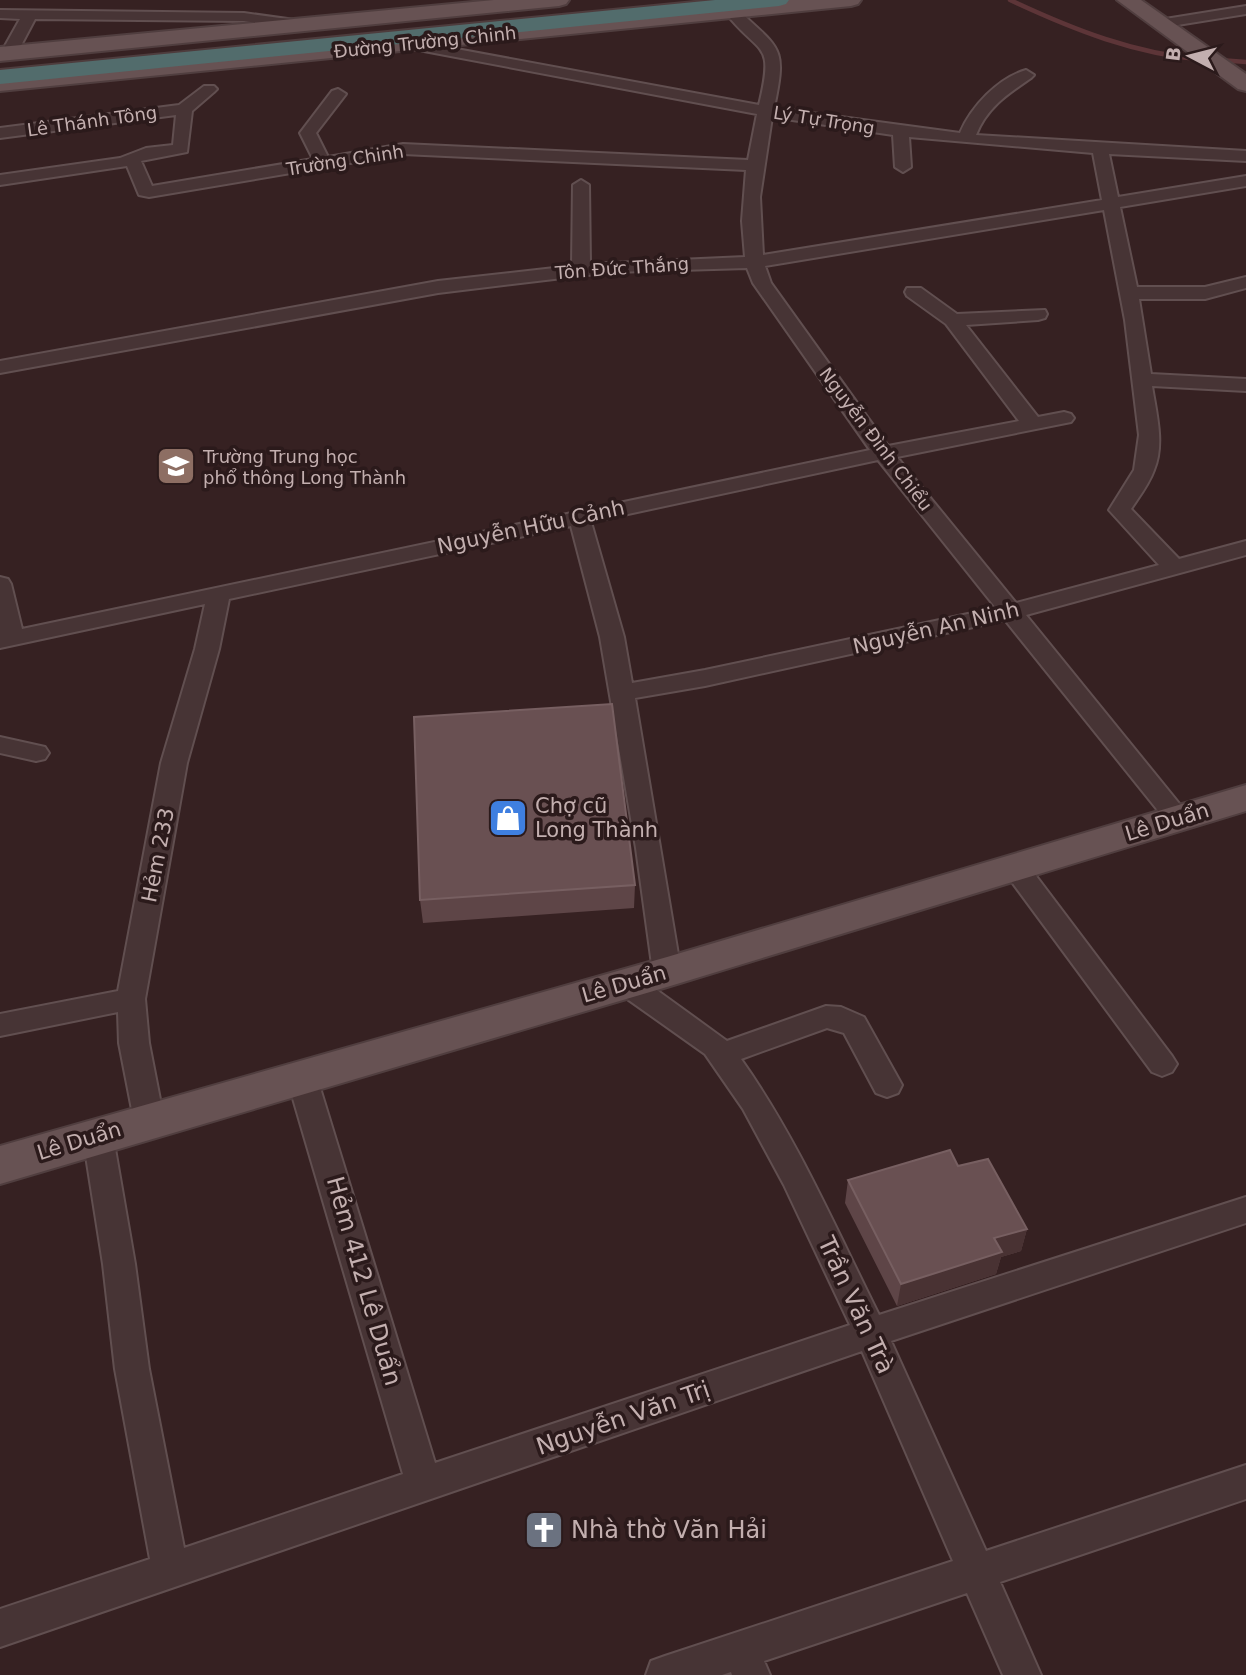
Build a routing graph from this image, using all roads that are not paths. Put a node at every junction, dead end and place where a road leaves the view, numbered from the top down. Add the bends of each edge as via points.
1 (76, 0) edge
2 (167, 0) edge
3 (559, 0) edge
4 (632, 0) edge
5 (779, 0) edge
6 (851, 0) edge
7 (1126, 0) edge
8 (729, 9) junction
9 (1246, 10) edge
10 (0, 14) edge
11 (161, 15) junction
12 (29, 16) junction
13 (72, 16) junction
14 (1159, 23) junction
15 (303, 28) junction
16 (406, 40) junction
17 (3, 56) edge
18 (1026, 75) dead end
19 (0, 76) edge
20 (1237, 78) edge
21 (0, 84) edge
22 (209, 89) dead end
23 (338, 94) dead end
24 (184, 108) junction
25 (765, 110) junction
26 (901, 131) junction
27 (0, 133) edge
28 (967, 137) junction
29 (1100, 148) junction
30 (1246, 156) edge
31 (126, 161) junction
32 (323, 163) junction
33 (756, 165) junction
34 (903, 167) dead end
35 (0, 180) edge
36 (1246, 181) edge
37 (581, 185) dead end
38 (1110, 203) junction
39 (755, 262) junction
40 (581, 270) junction
41 (1246, 282) edge
42 (914, 292) dead end
43 (1129, 293) junction
44 (1038, 314) dead end
45 (953, 320) junction
46 (0, 366) edge
47 (1141, 379) junction
48 (1246, 385) edge
49 (1064, 418) dead end
50 (1031, 422) junction
51 (883, 453) junction
52 (579, 517) junction
53 (1246, 548) edge
54 (1174, 567) junction
55 (0, 584) edge
56 (219, 594) junction
57 (1009, 612) junction
58 (6, 639) edge
59 (622, 692) junction
60 (0, 745) edge
61 (36, 753) dead end
62 (1246, 798) edge
63 (1177, 817) junction
64 (1014, 867) junction
65 (667, 972) junction
66 (626, 983) junction
67 (131, 999) junction
68 (0, 1025) edge
69 (723, 1054) junction
70 (1162, 1065) dead end
71 (302, 1078) junction
72 (887, 1085) dead end
73 (149, 1120) junction
74 (98, 1136) junction
75 (0, 1165) edge
76 (1246, 1210) edge
77 (870, 1331) junction
78 (1246, 1482) edge
79 (424, 1485) junction
80 (170, 1570) junction
81 (978, 1572) junction
82 (0, 1628) edge
83 (746, 1662) edge
84 (665, 1675) edge
85 (1022, 1675) edge

1 - 13 street
2 - 11 street
3 - 15 main road, Đường Trường Chinh
4 - 15 highway, Đường Trường Chinh
5 - 8 highway, Đường Trường Chinh
6 - 8 main road, Đường Trường Chinh
7 - 14 main road
8 - 16 main road, Đường Trường Chinh
8 - 25 street, Nguyễn Đình Chiểu via 773,58
9 - 14 street
10 - 12 street
11 - 13 street
11 - 15 street via 244,17
12 - 13 street
12 - 17 street
14 - 20 main road
15 - 17 highway, Đường Trường Chinh
16 - 19 highway, Đường Trường Chinh
16 - 21 main road, Đường Trường Chinh
16 - 25 street, Lý Tự Trọng
18 - 28 street via 981,107
22 - 24 street
23 - 32 street via 308,133
24 - 27 street, Lê Thánh Tông
24 - 31 street via 181,149 146,153
25 - 26 street, Lý Tự Trọng
25 - 33 street, Nguyễn Đình Chiểu
26 - 28 street, Lý Tự Trọng
26 - 34 street
28 - 29 street, Lý Tự Trọng
29 - 30 street, Lý Tự Trọng
29 - 38 street
31 - 32 street, Trường Chinh via 134,162 149,192
31 - 35 street
32 - 33 street, Trường Chinh via 410,149
33 - 39 street, Nguyễn Đình Chiểu via 751,232
36 - 38 street, Tôn Đức Thắng
37 - 40 street
38 - 39 street, Tôn Đức Thắng
38 - 43 street
39 - 40 street, Tôn Đức Thắng
39 - 51 street, Nguyễn Đình Chiểu via 762,283
40 - 46 street, Tôn Đức Thắng via 438,288
41 - 43 street via 1205,293
42 - 45 street
43 - 47 street
44 - 45 street
45 - 50 street
47 - 48 street
47 - 54 street via 1148,455 1120,510
49 - 50 street, Nguyễn Hữu Cảnh
50 - 51 street, Nguyễn Hữu Cảnh
51 - 52 street, Nguyễn Hữu Cảnh
51 - 57 street, Nguyễn Đình Chiểu
52 - 56 street, Nguyễn Hữu Cảnh
52 - 59 street
53 - 54 street, Nguyễn An Ninh
54 - 57 street, Nguyễn An Ninh
55 - 58 street
56 - 58 street, Nguyễn Hữu Cảnh
56 - 67 street, Hẻm 233 via 174,762
57 - 59 street, Nguyễn An Ninh via 717,676
57 - 63 street, Nguyễn Đình Chiểu
59 - 65 street
60 - 61 street
62 - 63 main road, Lê Duẩn
63 - 64 main road, Lê Duẩn
64 - 65 main road, Lê Duẩn
64 - 70 street
65 - 66 main road, Lê Duẩn
66 - 69 street, Trần Văn Trà
66 - 71 main road, Lê Duẩn
67 - 68 street
67 - 73 street, Hẻm 233 via 134,1043
69 - 72 street via 826,1017 842,1018 854,1026
69 - 77 street, Trần Văn Trà via 797,1180
71 - 73 main road, Lê Duẩn
71 - 79 street, Hẻm 412 Lê Duẩn
73 - 74 main road, Lê Duẩn
74 - 75 main road, Lê Duẩn
74 - 80 street via 132,1369
76 - 77 street, Nguyễn Văn Trị
77 - 79 street, Nguyễn Văn Trị
77 - 81 street, Trần Văn Trà
78 - 81 street
79 - 80 street, Nguyễn Văn Trị
80 - 82 street, Nguyễn Văn Trị
81 - 83 street
81 - 85 street, Trần Văn Trà
83 - 84 street

